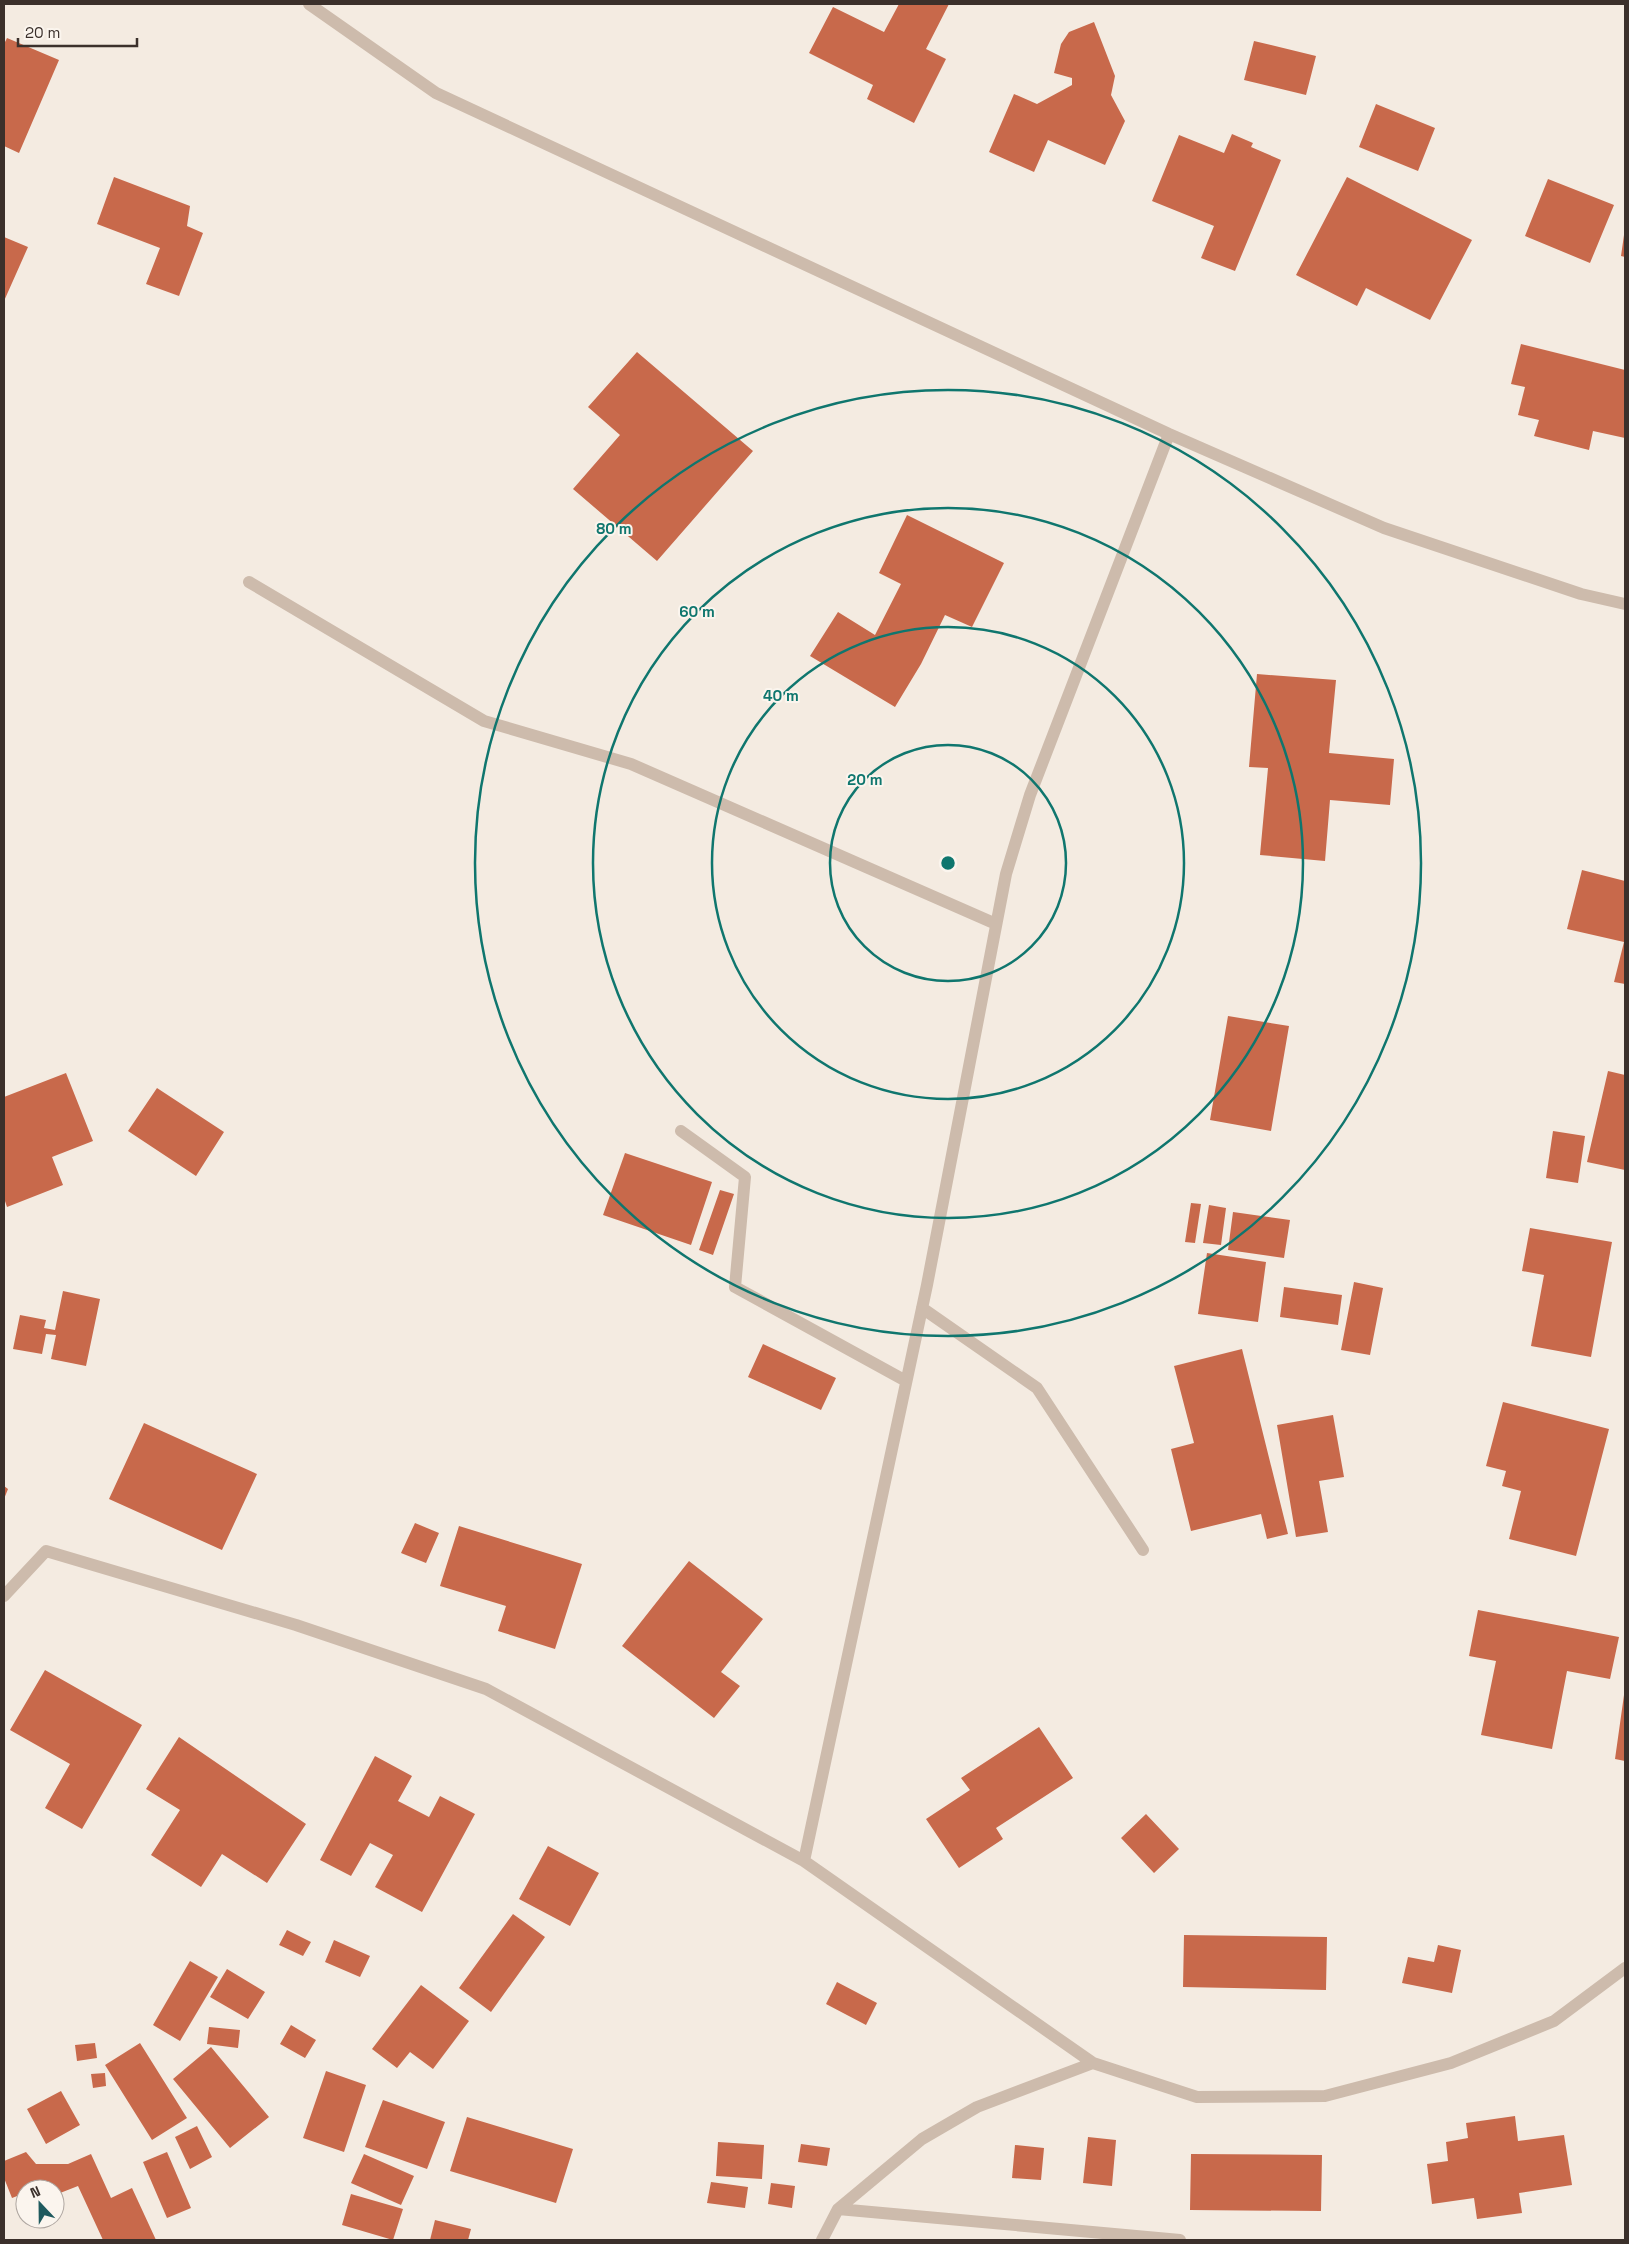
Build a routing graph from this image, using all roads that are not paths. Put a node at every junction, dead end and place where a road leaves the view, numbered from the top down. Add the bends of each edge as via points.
1 (309, 4) edge
2 (1169, 434) junction
3 (249, 582) dead end
4 (1625, 604) edge
5 (996, 924) junction
6 (682, 1131) dead end
7 (922, 1308) junction
8 (906, 1381) junction
9 (1143, 1550) dead end
10 (4, 1596) edge
11 (804, 1861) junction
12 (1625, 1968) edge
13 (1093, 2062) junction
14 (838, 2209) junction
15 (822, 2240) edge
16 (1180, 2240) edge

1 - 2 street via 436,93
2 - 4 street via 1384,528 1581,594
2 - 5 street via 1030,795 1006,874
3 - 5 street via 484,721 631,764
5 - 7 street
6 - 8 street via 745,1177 735,1287
7 - 8 street
7 - 9 street via 1037,1388
8 - 11 street
10 - 11 street via 46,1551 314,1631 486,1689
11 - 13 street
12 - 13 street via 1554,2021 1451,2063 1325,2096 1197,2097
13 - 14 street via 977,2107 922,2139
14 - 15 street
14 - 16 street

